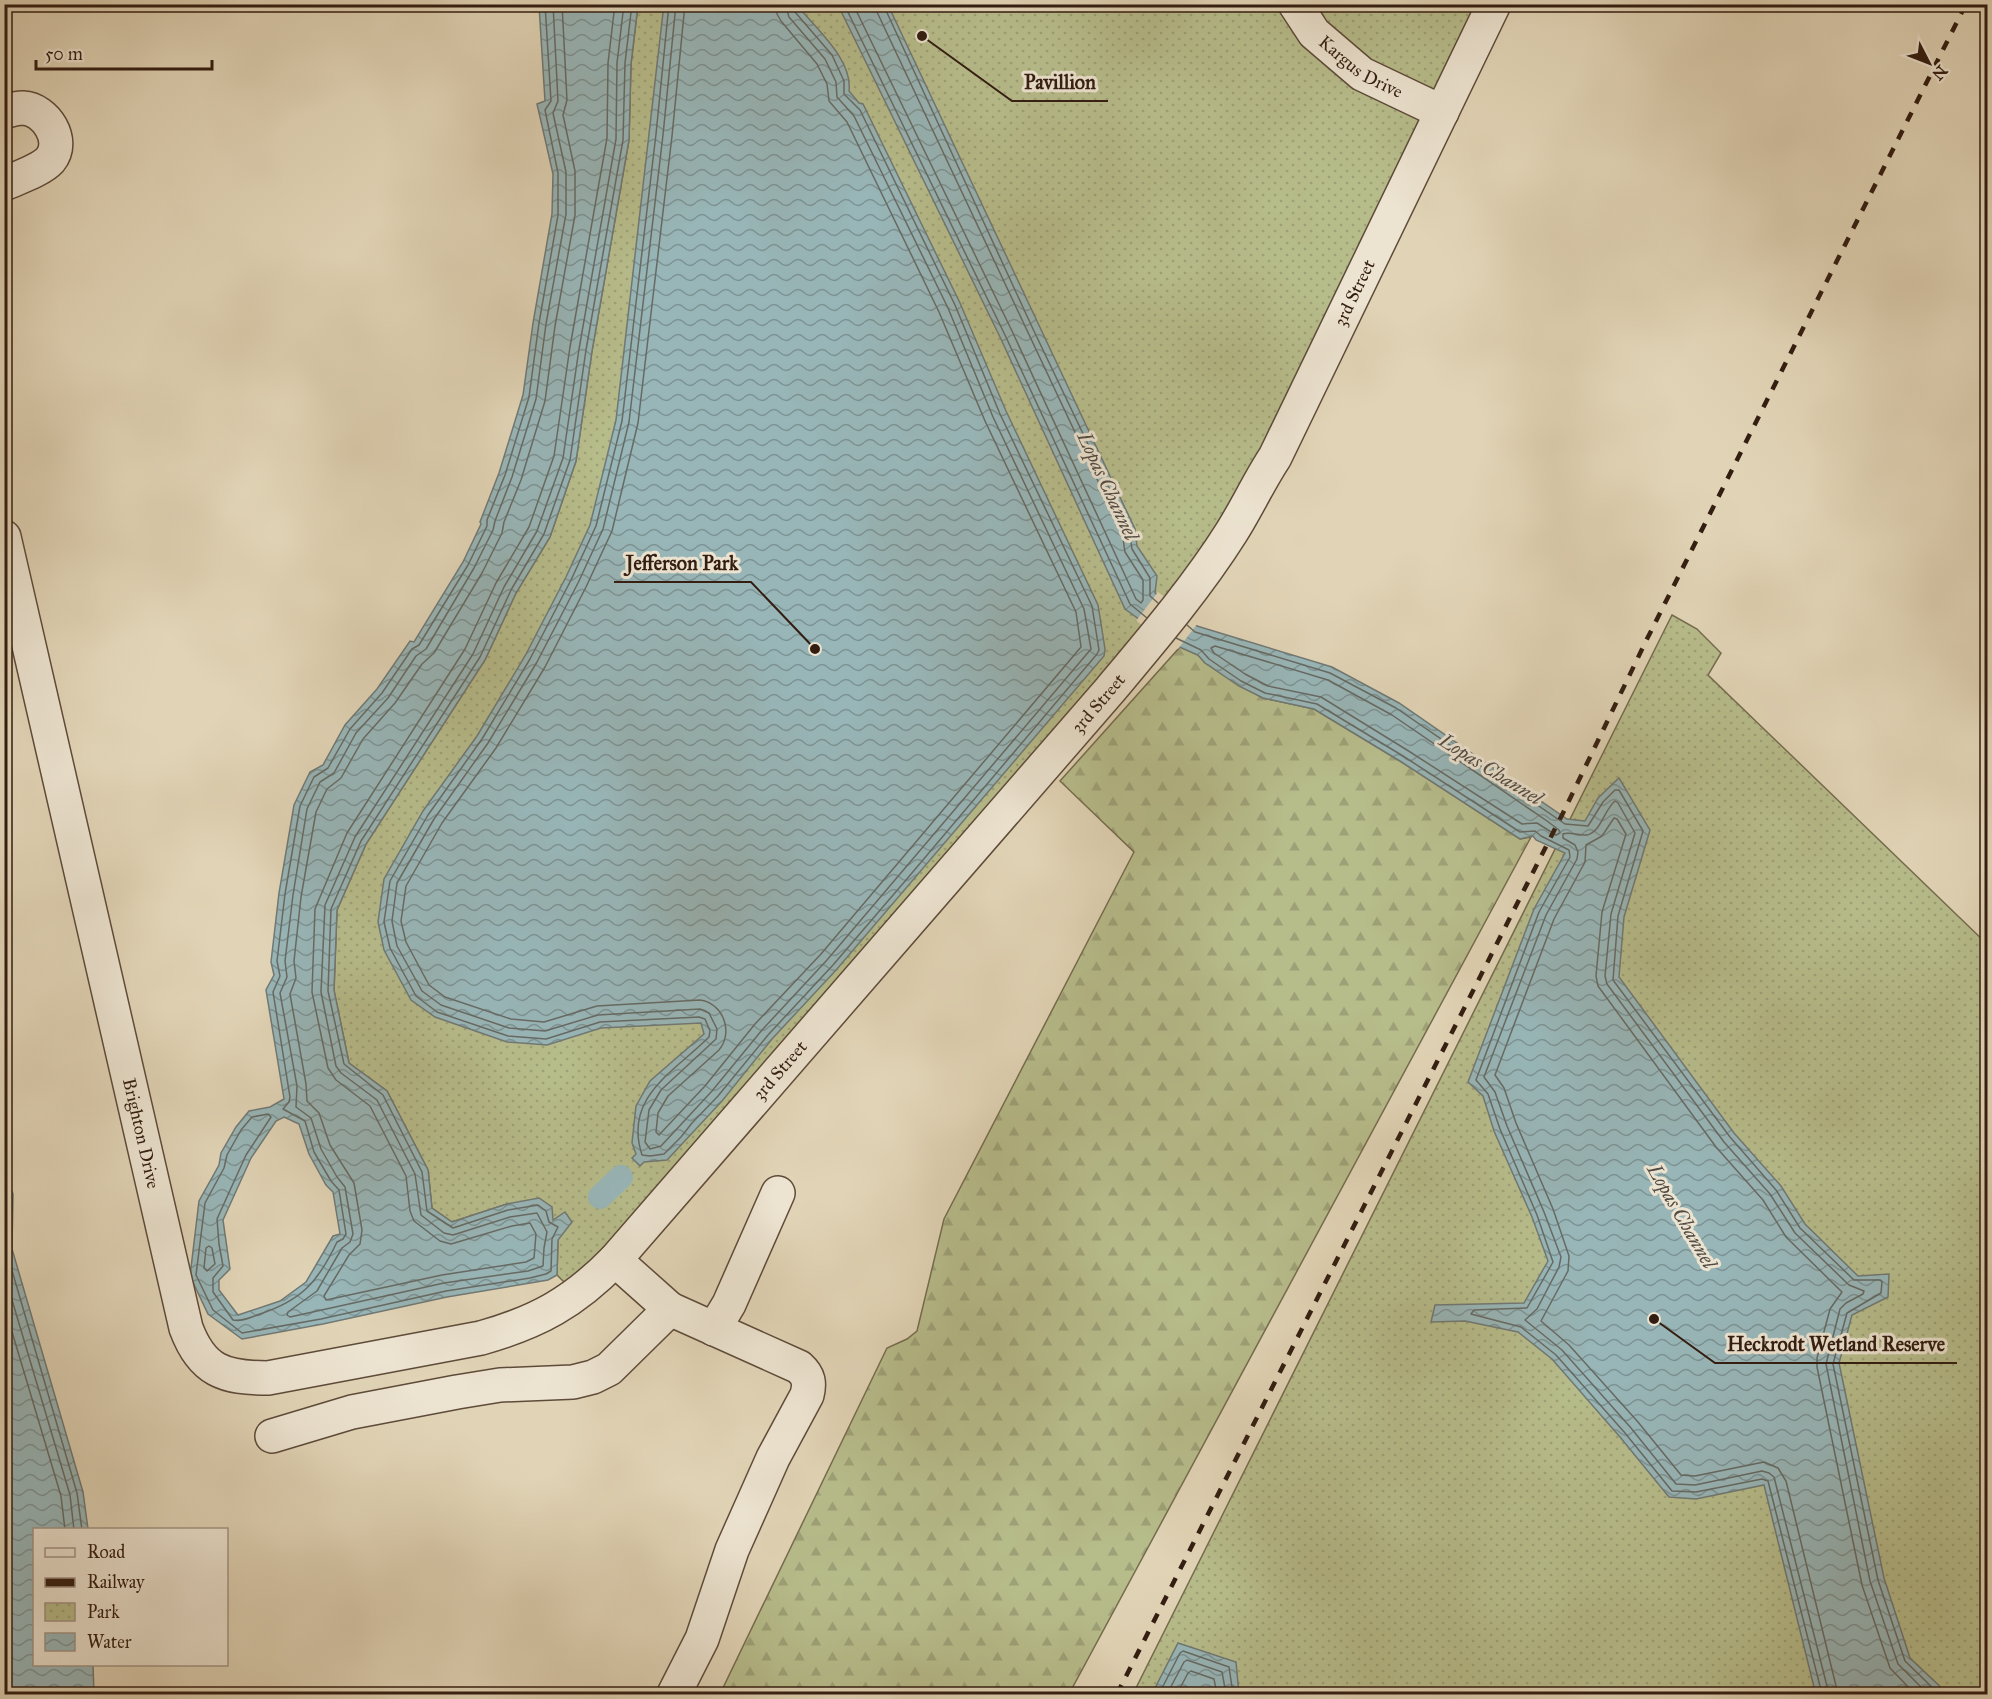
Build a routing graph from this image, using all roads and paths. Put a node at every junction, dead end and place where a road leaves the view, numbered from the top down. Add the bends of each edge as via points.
1 (1295, 4) edge
2 (1494, 4) edge
3 (4, 112) edge
4 (1442, 112) junction
5 (4, 184) edge
6 (4, 537) edge
7 (778, 1193) dead end
8 (615, 1260) junction
9 (563, 1305) joint
10 (670, 1309) junction
11 (714, 1329) junction
12 (272, 1436) dead end
13 (674, 1695) edge

1 - 4 street, Kargus Drive via 1314,33 1362,74
2 - 4 street, 3rd Street
3 - 5 street via 24,108 36,112 56,136 50,160
4 - 8 street, 3rd Street via 1275,457 1231,533 1110,690
6 - 9 street, Brighton Drive via 186,1328 201,1357 213,1368 250,1378 268,1378 481,1338 513,1329
7 - 11 street
8 - 9 street, 3rd Street
8 - 10 street
10 - 11 street
10 - 12 street via 609,1370 593,1377 457,1392 352,1412
11 - 13 street via 799,1368 810,1384 732,1550 702,1639

